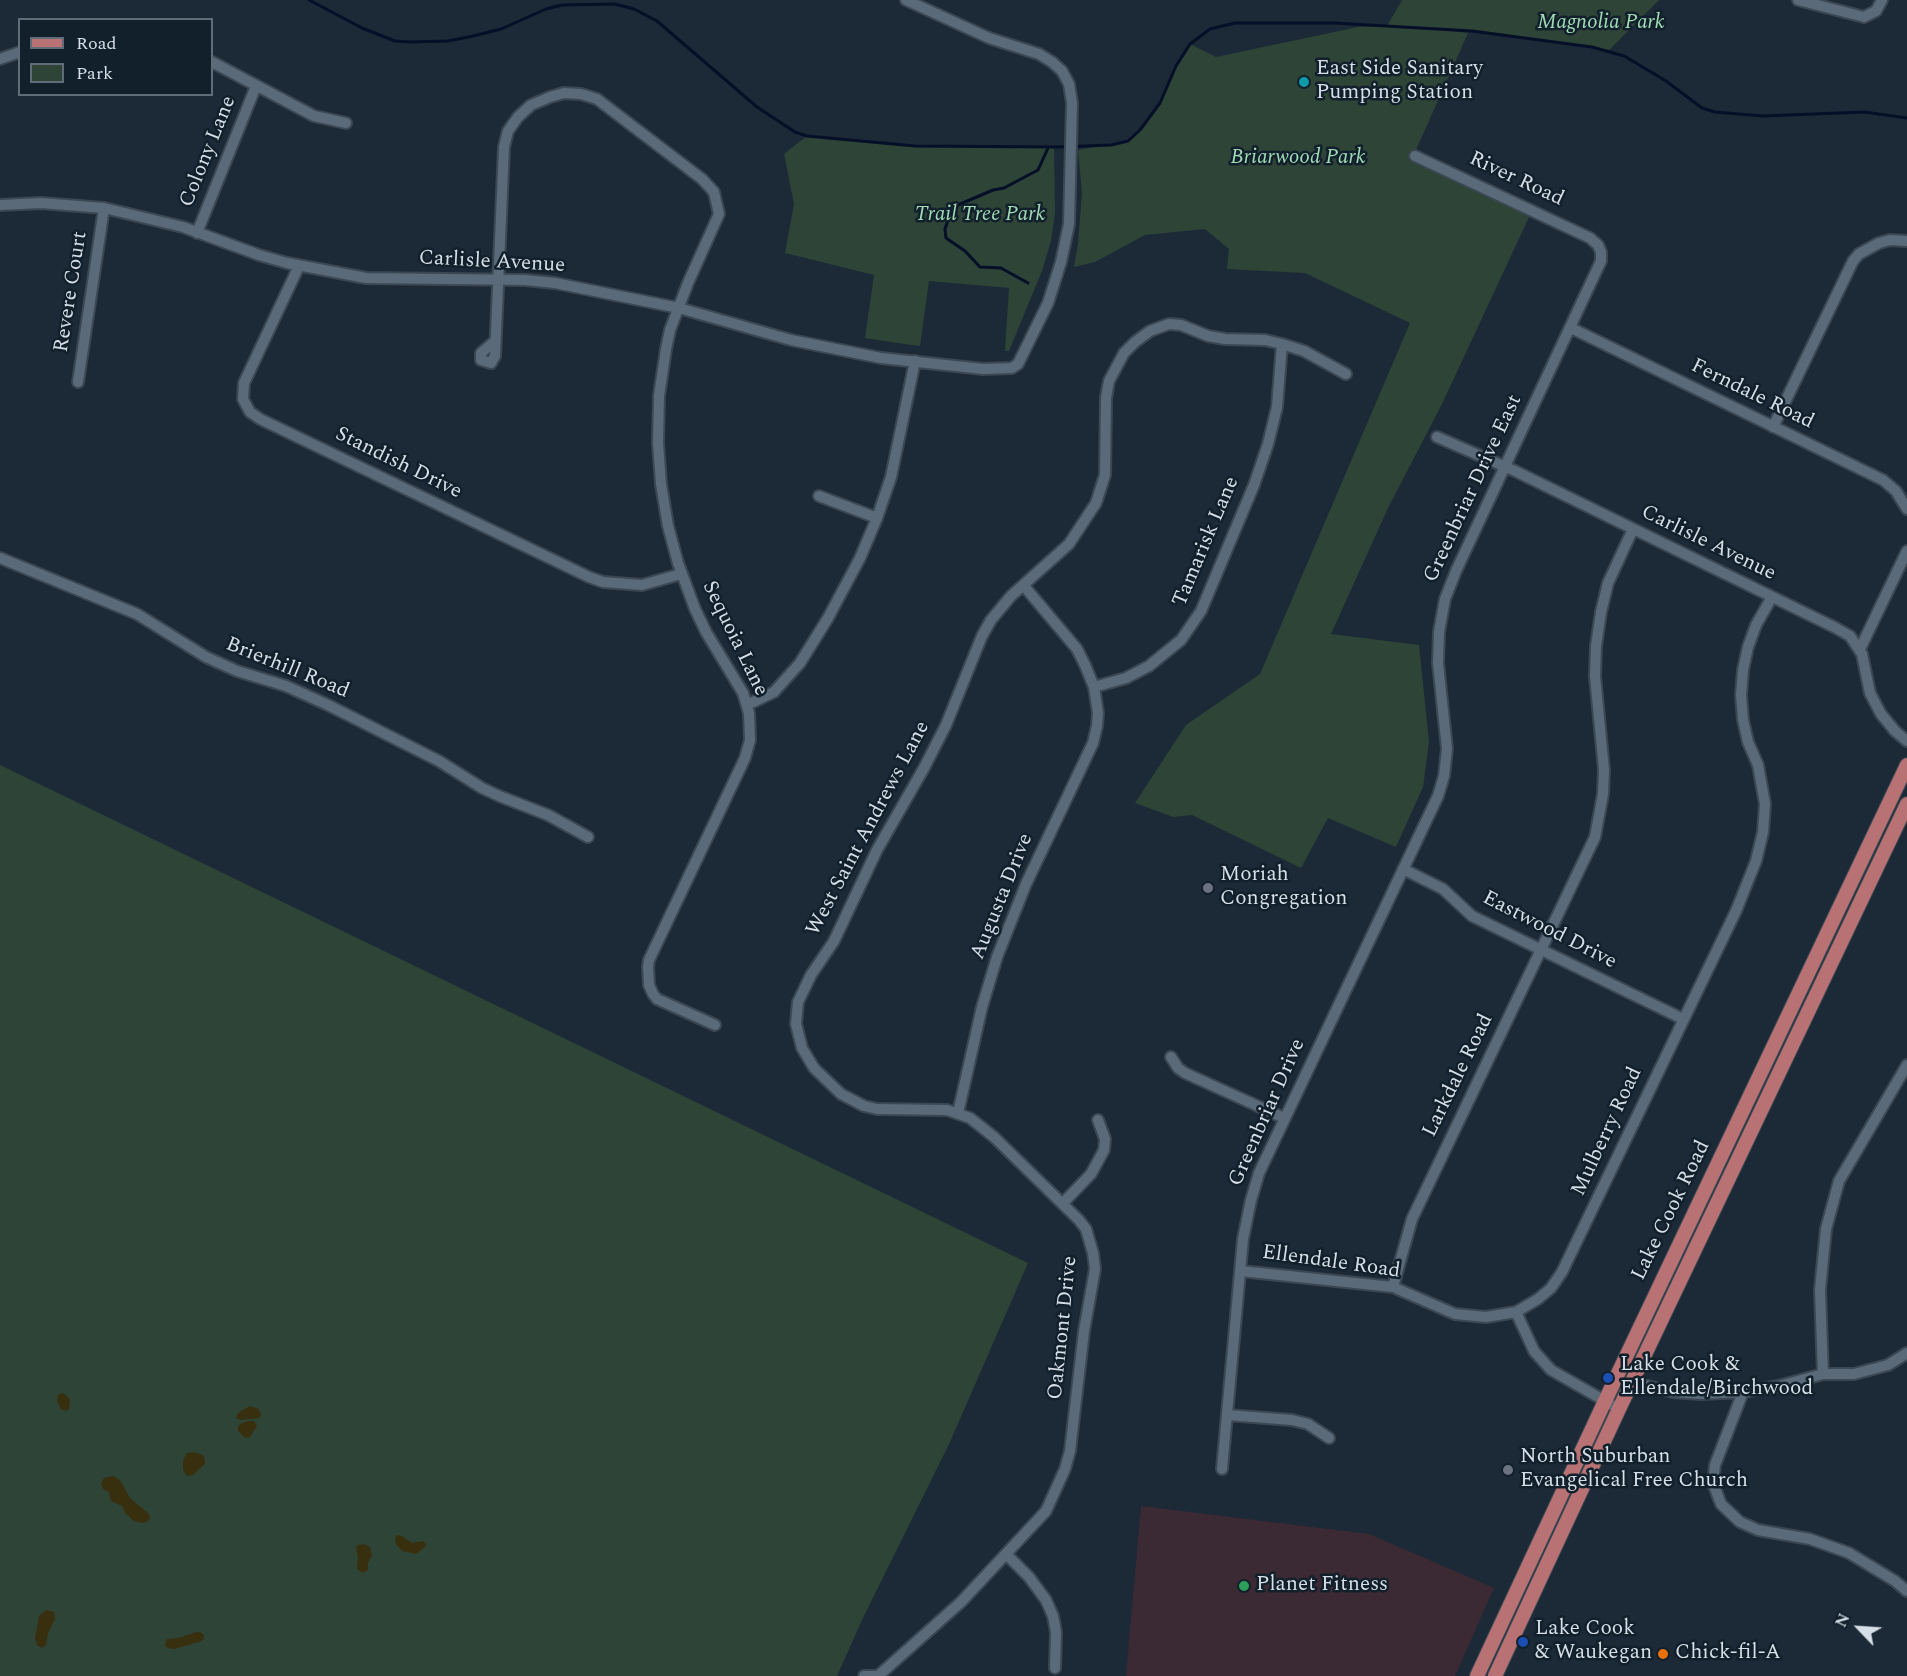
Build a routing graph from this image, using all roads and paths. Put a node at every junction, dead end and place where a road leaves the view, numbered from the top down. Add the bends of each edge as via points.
1 (906, 0) edge
2 (1798, 0) edge
3 (1882, 0) edge
4 (18, 53) edge
5 (0, 59) edge
6 (213, 64) edge
7 (256, 86) junction
8 (346, 123) dead end
9 (1415, 156) dead end
10 (0, 205) edge
11 (104, 208) junction
12 (197, 233) junction
13 (1907, 241) edge
14 (1598, 245) joint
15 (299, 266) junction
16 (497, 280) junction
17 (679, 309) junction
18 (1571, 328) junction
19 (495, 341) dead end
20 (1282, 344) junction
21 (915, 362) junction
22 (1346, 374) dead end
23 (78, 382) dead end
24 (1773, 427) junction
25 (1437, 437) dead end
26 (1505, 467) junction
27 (819, 496) dead end
28 (1907, 509) edge
29 (877, 518) junction
30 (1633, 529) junction
31 (1907, 551) edge
32 (0, 558) edge
33 (681, 574) junction
34 (1024, 586) junction
35 (1772, 597) junction
36 (1860, 649) junction
37 (1094, 687) junction
38 (747, 705) junction
39 (1907, 741) edge
40 (1907, 765) edge
41 (1907, 804) edge
42 (1422, 829) joint
43 (588, 837) dead end
44 (1403, 869) junction
45 (1541, 950) junction
46 (1683, 1018) junction
47 (715, 1025) dead end
48 (802, 1048) joint
49 (1172, 1057) dead end
50 (1907, 1065) edge
51 (958, 1113) junction
52 (1284, 1118) junction
53 (1098, 1120) dead end
54 (1063, 1203) junction
55 (1241, 1270) junction
56 (1393, 1287) junction
57 (1516, 1312) junction
58 (1907, 1353) edge
59 (1823, 1374) junction
60 (1631, 1382) junction
61 (1743, 1392) junction
62 (1605, 1401) junction
63 (1618, 1409) junction
64 (1227, 1415) junction
65 (1329, 1438) dead end
66 (1222, 1469) dead end
67 (1007, 1555) junction
68 (1907, 1591) edge
69 (1055, 1668) dead end
70 (864, 1676) edge
71 (879, 1676) edge
72 (1477, 1676) edge
73 (1495, 1676) edge

1 - 21 street, Carlisle Avenue via 1052,62 1069,84 1071,103 1069,224 1048,303 1018,364 1012,368 983,369
2 - 3 street via 1864,17 1876,11
4 - 5 street
6 - 7 street
7 - 8 street via 314,116
7 - 12 street, Colony Lane
9 - 14 street, River Road via 1570,226
10 - 11 street, Carlisle Avenue via 41,203
11 - 12 street, Carlisle Avenue
11 - 23 street, Revere Court
12 - 15 street, Carlisle Avenue
13 - 24 street via 1880,243 1853,261
14 - 18 street, Greenbriar Drive East via 1601,261
15 - 16 street, Carlisle Avenue via 366,278
15 - 33 street, Standish Drive via 244,383 243,399 250,412 589,577 642,585
16 - 17 street, Carlisle Avenue via 555,283
16 - 17 street, Sequoia Lane via 508,131 531,105 564,93 581,94 597,99 714,192 719,214
16 - 19 street
17 - 21 street, Carlisle Avenue via 791,340
17 - 33 street, Sequoia Lane via 666,349 658,443 668,526
18 - 24 street, Ferndale Road
18 - 26 street, Greenbriar Drive East
20 - 22 street, West Saint Andrews Lane
20 - 34 street, West Saint Andrews Lane via 1208,336 1169,324 1135,342 1124,353 1109,381 1105,475 1096,503 1069,544
20 - 37 street, Tamarisk Lane via 1277,407 1268,444 1201,611 1181,640 1156,660 1126,678
21 - 29 street via 891,477
24 - 28 street, Ferndale Road via 1883,480 1896,491
25 - 26 street, Carlisle Avenue
26 - 30 street, Carlisle Avenue
26 - 42 street, Greenbriar Drive East via 1445,599 1438,632 1438,663 1447,749 1438,796
27 - 29 street
29 - 38 street via 844,591 800,663 774,692
30 - 35 street, Carlisle Avenue
30 - 45 street, Larkdale Road via 1608,583 1596,646 1604,770 1595,837
31 - 36 street
32 - 43 street, Brierhill Road via 136,614 206,657 237,671 286,686 328,705 439,761 482,788 548,815
33 - 38 street, Sequoia Lane via 706,632
34 - 37 street via 1077,649
34 - 48 street, West Saint Andrews Lane via 1002,606 987,628 933,751 877,850 834,941 804,988 796,1013
35 - 36 street, Carlisle Avenue via 1851,636
35 - 46 street, Mulberry Road via 1748,647 1741,695 1748,742 1762,784 1763,832 1746,889
36 - 39 street via 1870,693 1881,714
37 - 51 street, Augusta Drive via 1098,713 1093,742 1026,884 997,957
38 - 47 street, Sequoia Lane via 750,740 745,758 649,960 648,979 657,999
40 - 62 main road, Lake Cook Road
41 - 60 main road, Lake Cook Road
42 - 44 street, Greenbriar Drive
44 - 45 street, Eastwood Drive via 1443,889 1472,916
44 - 52 street, Greenbriar Drive
45 - 46 street, Eastwood Drive
45 - 56 street, Larkdale Road via 1412,1219
46 - 57 street, Mulberry Road via 1562,1272 1551,1288
48 - 51 street, Oakmont Drive via 827,1082 864,1106
49 - 52 street via 1185,1073
50 - 59 street via 1839,1181 1826,1229 1820,1290
51 - 54 street, Oakmont Drive via 994,1137
52 - 55 street, Greenbriar Drive via 1251,1200
53 - 54 street via 1104,1150 1091,1174
54 - 67 street, Oakmont Drive via 1086,1229 1095,1269 1070,1451 1046,1511
55 - 56 street, Ellendale Road
55 - 64 street, Greenbriar Drive
56 - 57 street, Ellendale Road via 1455,1314 1486,1317
57 - 62 street via 1534,1351 1551,1370
58 - 59 street via 1888,1365 1854,1374
59 - 61 street
60 - 61 street via 1673,1392
60 - 63 main road, Lake Cook Road
61 - 68 street via 1715,1465 1713,1483 1721,1504 1740,1522 1758,1530 1810,1539 1849,1553
62 - 63 street
62 - 72 main road, Lake Cook Road
63 - 73 main road, Lake Cook Road
64 - 65 street via 1292,1420 1308,1424
64 - 66 street, Greenbriar Drive
67 - 69 street via 1029,1577 1053,1616
67 - 71 street, Oakmont Drive via 962,1602
70 - 71 street, Oakmont Drive

